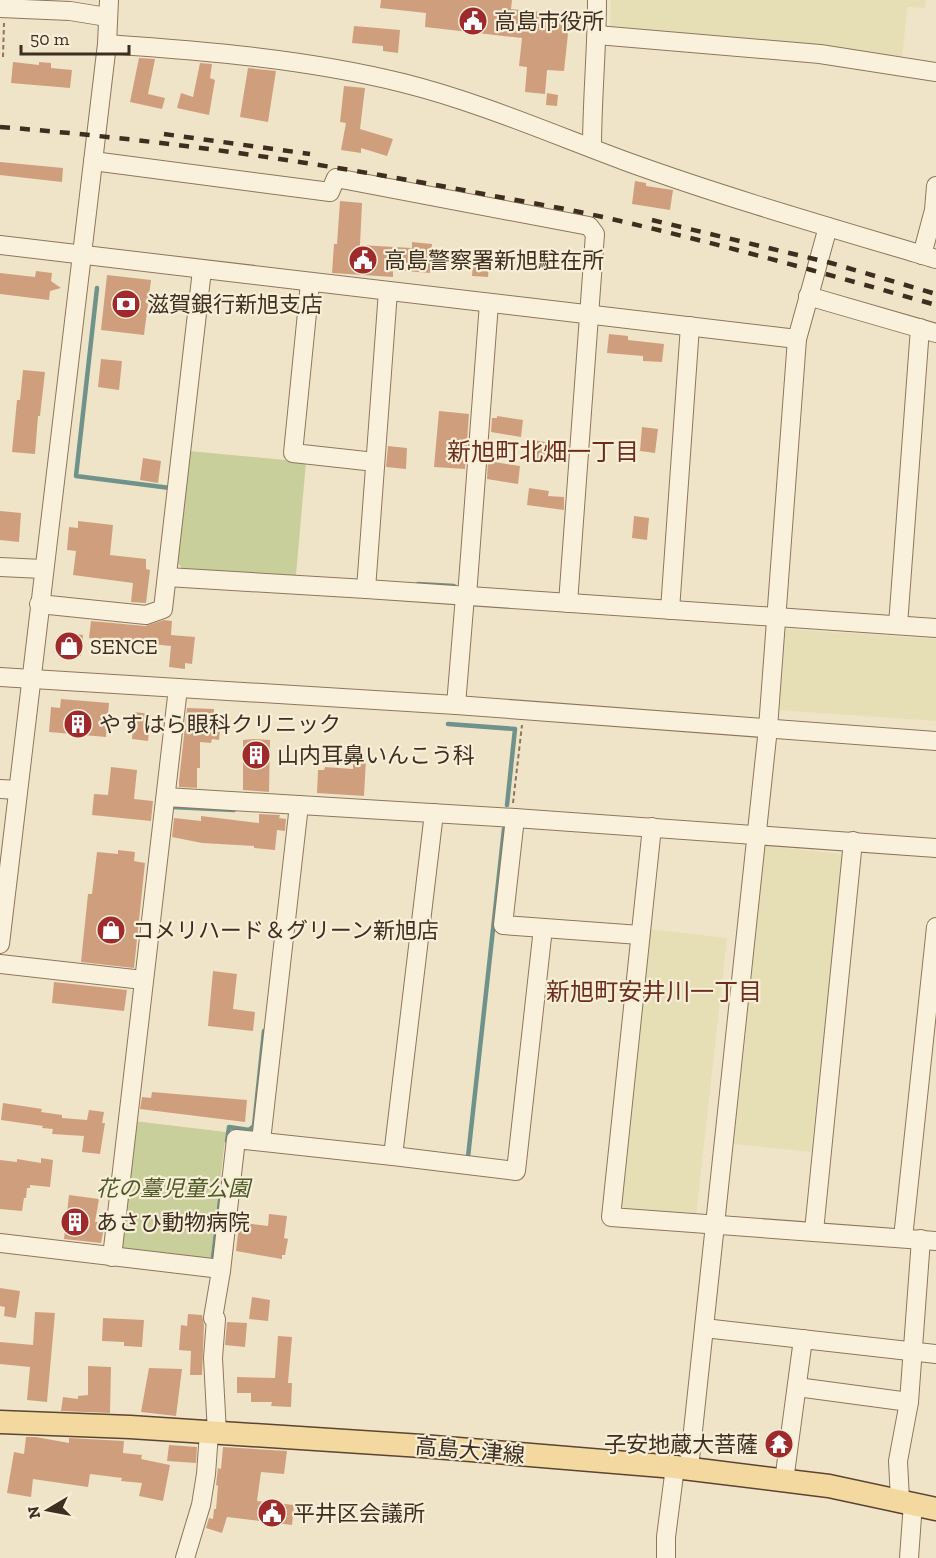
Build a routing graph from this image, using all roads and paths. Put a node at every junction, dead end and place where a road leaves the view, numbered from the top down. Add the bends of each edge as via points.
1 (597, 0) edge
2 (2, 8) edge
3 (108, 8) edge
4 (597, 35) junction
5 (107, 44) junction
6 (3, 57) dead end
7 (936, 72) edge
8 (592, 148) junction
9 (93, 161) junction
10 (936, 186) edge
11 (828, 227) junction
12 (0, 245) edge
13 (81, 255) junction
14 (929, 257) edge
15 (202, 270) junction
16 (310, 283) junction
17 (388, 291) junction
18 (808, 297) junction
19 (489, 303) junction
20 (590, 314) junction
21 (690, 326) junction
22 (928, 331) edge
23 (797, 339) junction
24 (375, 462) junction
25 (0, 567) edge
26 (43, 569) junction
27 (167, 577) junction
28 (366, 589) junction
29 (466, 596) junction
30 (568, 603) junction
31 (39, 604) junction
32 (670, 610) junction
33 (776, 618) junction
34 (898, 625) junction
35 (936, 628) edge
36 (0, 677) edge
37 (31, 679) junction
38 (178, 688) junction
39 (456, 705) junction
40 (523, 710) junction
41 (768, 728) junction
42 (936, 741) edge
43 (9, 789) edge
44 (166, 797) junction
45 (299, 805) junction
46 (434, 813) junction
47 (513, 817) junction
48 (652, 827) junction
49 (757, 835) junction
50 (853, 841) junction
51 (936, 848) edge
52 (936, 927) edge
53 (543, 928) junction
54 (640, 935) junction
55 (0, 944) edge
56 (0, 964) edge
57 (143, 980) junction
58 (261, 1141) junction
59 (393, 1156) junction
60 (715, 1224) junction
61 (814, 1231) junction
62 (920, 1239) edge
63 (0, 1243) edge
64 (112, 1257) junction
65 (220, 1269) junction
66 (704, 1328) junction
67 (804, 1339) junction
68 (913, 1351) junction
69 (936, 1354) edge
70 (797, 1387) junction
71 (909, 1402) junction
72 (0, 1422) edge
73 (213, 1433) junction
74 (682, 1468) junction
75 (784, 1481) junction
76 (907, 1502) junction
77 (936, 1509) edge
78 (185, 1558) edge
79 (666, 1558) edge
80 (909, 1558) edge

1 - 4 street
2 - 3 street
2 - 6 path
3 - 5 street
4 - 7 street via 820,54
4 - 8 street
5 - 8 street via 215,52 358,73 464,101
5 - 9 street
8 - 11 street
9 - 13 street
9 - 20 street via 330,192 336,177 589,226 595,234
10 - 14 street
11 - 14 street
11 - 18 street
12 - 13 street
13 - 15 street
13 - 26 street
15 - 16 street
15 - 27 street
16 - 17 street
16 - 24 street via 293,453
17 - 19 street
17 - 24 street
18 - 22 street
18 - 23 street
19 - 20 street
19 - 29 street
20 - 21 street
20 - 30 street
21 - 23 street
21 - 32 street
22 - 34 street
23 - 33 street
24 - 28 street
25 - 26 street
26 - 31 street
27 - 28 street
27 - 31 street via 163,609 146,615
28 - 29 street
29 - 30 street
29 - 39 street
30 - 32 street
31 - 37 street
32 - 33 street
33 - 34 street
33 - 41 street
34 - 35 street
36 - 37 street
37 - 38 street
37 - 43 street
38 - 39 street
38 - 44 street
39 - 40 street
40 - 41 street
40 - 47 path
41 - 42 street
41 - 49 street
43 - 55 street
44 - 45 street
44 - 57 street
45 - 46 street
45 - 58 street
46 - 47 street
46 - 59 street
47 - 48 street
47 - 53 street via 503,925
48 - 49 street
48 - 54 street
49 - 50 street
49 - 60 street
50 - 51 street
50 - 61 street
52 - 62 street
53 - 54 street
53 - 59 street via 516,1171
54 - 60 street via 611,1217
56 - 57 street
57 - 64 street
58 - 59 street
58 - 65 street via 236,1139
60 - 61 street
60 - 66 street
61 - 62 street
62 - 68 street
63 - 64 street
64 - 65 street
65 - 73 street via 213,1318
66 - 67 street
66 - 74 street
67 - 68 street
67 - 70 street
68 - 69 street
68 - 71 street
70 - 71 street
70 - 75 street
71 - 76 street via 898,1461
72 - 73 main road, 高島大津線
73 - 74 main road, 高島大津線
73 - 78 street via 201,1505
74 - 75 main road, 高島大津線
74 - 79 street via 666,1537
75 - 76 main road, 高島大津線
76 - 77 main road, 高島大津線
76 - 80 street

